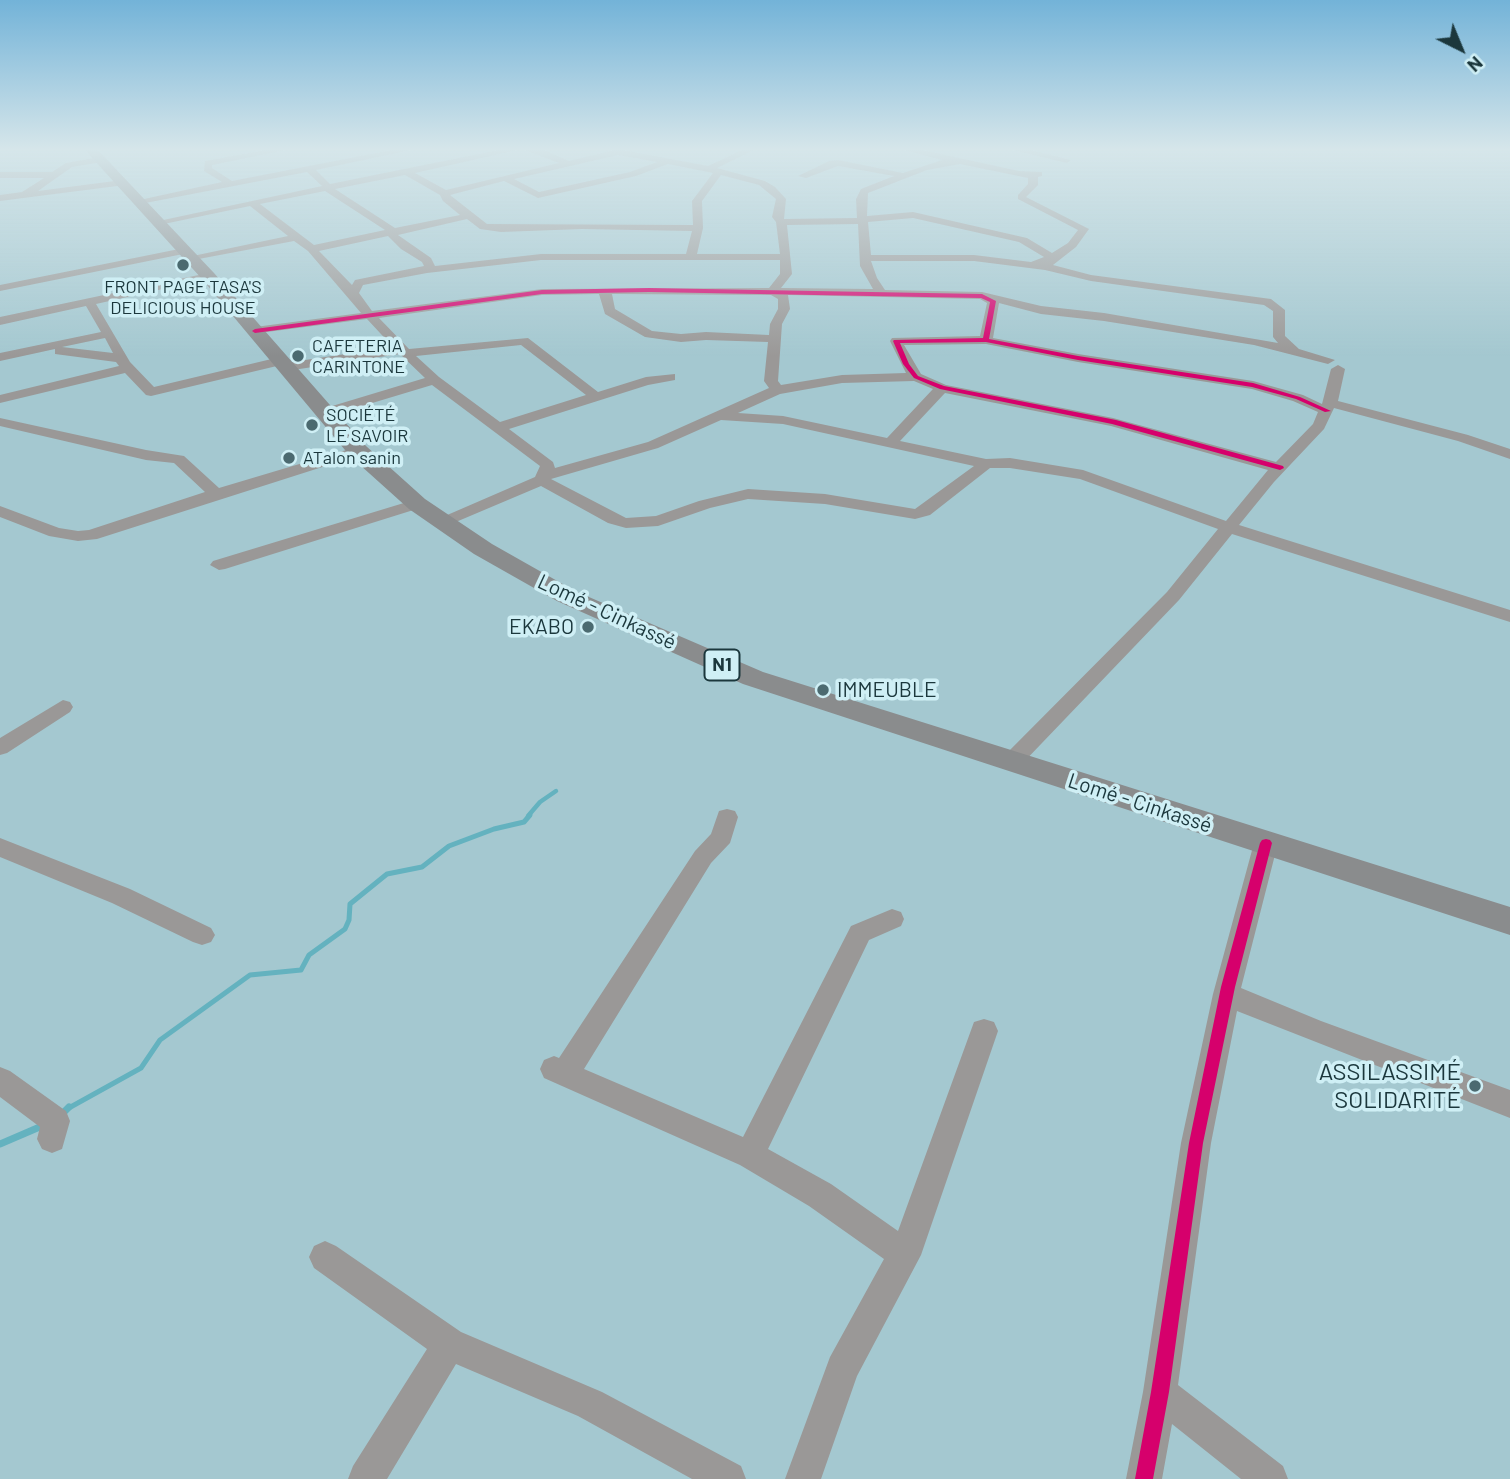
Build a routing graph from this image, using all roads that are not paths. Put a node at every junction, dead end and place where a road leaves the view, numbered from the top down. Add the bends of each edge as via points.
1 (155, 218) edge
2 (180, 218) edge
3 (271, 218) edge
4 (373, 218) edge
5 (459, 218) edge
6 (473, 218) edge
7 (698, 218) edge
8 (778, 218) edge
9 (883, 218) edge
10 (926, 218) edge
11 (1062, 218) edge
12 (863, 220) junction
13 (159, 222) junction
14 (781, 222) junction
15 (698, 228) junction
16 (500, 229) junction
17 (394, 232) junction
18 (296, 237) junction
19 (511, 239) dead end
20 (312, 249) junction
21 (521, 250) dead end
22 (691, 257) junction
23 (784, 257) junction
24 (866, 258) junction
25 (539, 261) junction
26 (195, 262) junction
27 (1050, 263) junction
28 (427, 270) junction
29 (0, 288) edge
30 (602, 290) junction
31 (774, 292) junction
32 (354, 293) junction
33 (882, 293) junction
34 (982, 296) junction
35 (1095, 297) junction
36 (89, 302) junction
37 (368, 314) junction
38 (0, 321) edge
39 (255, 331) junction
40 (107, 334) junction
41 (775, 339) junction
42 (986, 340) junction
43 (44, 349) junction
44 (404, 351) junction
45 (1296, 353) junction
46 (0, 357) edge
47 (123, 363) junction
48 (283, 364) junction
49 (670, 377) dead end
50 (916, 377) junction
51 (434, 380) junction
52 (942, 388) junction
53 (777, 390) junction
54 (598, 398) junction
55 (0, 399) edge
56 (1329, 407) junction
57 (324, 412) junction
58 (723, 416) junction
59 (0, 422) edge
60 (497, 428) junction
61 (892, 442) junction
62 (358, 451) junction
63 (1510, 454) edge
64 (986, 464) junction
65 (1280, 468) junction
66 (543, 477) junction
67 (216, 494) junction
68 (417, 504) junction
69 (0, 512) edge
70 (444, 522) junction
71 (1228, 527) junction
72 (219, 565) dead end
73 (1510, 616) edge
74 (63, 707) dead end
75 (0, 748) edge
76 (1011, 762) junction
77 (727, 817) dead end
78 (1266, 844) junction
79 (0, 847) edge
80 (892, 919) dead end
81 (1510, 921) edge
82 (202, 935) dead end
83 (1226, 994) junction
84 (984, 1031) dead end
85 (0, 1080) edge
86 (1510, 1104) edge
87 (52, 1139) dead end
88 (750, 1154) junction
89 (905, 1255) junction
90 (325, 1256) dead end
91 (449, 1344) junction
92 (1160, 1392) junction
93 (366, 1479) edge
94 (728, 1479) edge
95 (803, 1479) edge
96 (1144, 1479) edge
97 (1269, 1479) edge

1 - 13 highway, Lomé - Cinkassé / N1
2 - 13 street
3 - 18 street
4 - 17 street
5 - 17 street
6 - 16 street via 484,227
7 - 15 street
8 - 14 street
9 - 12 street
10 - 27 street via 1023,240
11 - 27 street via 1084,229 1072,246
12 - 14 street
12 - 24 street
13 - 26 highway, Lomé - Cinkassé / N1
14 - 23 street
15 - 16 street
15 - 22 street
16 - 19 street
17 - 20 street
17 - 28 street via 405,247 427,260
18 - 20 street
18 - 26 street
20 - 32 street
21 - 25 street
22 - 23 street
22 - 25 street
23 - 31 street via 786,274
24 - 27 street via 974,258 1031,266
24 - 33 street via 871,278
25 - 28 street
26 - 29 street
26 - 36 street
26 - 39 highway, Lomé - Cinkassé / N1
27 - 35 street
28 - 32 street via 359,282
30 - 31 street
30 - 37 street via 542,286
30 - 41 street via 610,311 649,334
31 - 33 street
31 - 41 street via 783,298 784,309
32 - 37 street
33 - 34 street
34 - 35 street via 1041,310
34 - 42 street via 993,301
35 - 45 street
35 - 45 street via 1276,306 1279,337
36 - 38 street
36 - 40 street
37 - 39 street
37 - 44 street
39 - 48 highway, Lomé - Cinkassé / N1
40 - 43 street
40 - 47 street
41 - 53 street via 771,380
42 - 50 street via 896,341
42 - 56 street via 1253,385
43 - 46 street
43 - 47 street
44 - 48 street
44 - 51 street
44 - 54 street via 524,341
45 - 56 street via 1333,365
47 - 48 street via 151,392
47 - 55 street
48 - 57 highway, Lomé - Cinkassé / N1
49 - 54 street
50 - 52 street
50 - 53 street via 842,379
51 - 57 street
51 - 60 street
52 - 61 street
52 - 65 street via 1113,422
53 - 58 street
54 - 60 street
56 - 63 street via 1463,438
56 - 65 street via 1319,426
57 - 62 highway, Lomé - Cinkassé / N1
58 - 61 street via 783,420
58 - 66 street via 642,449
59 - 67 street via 179,459
60 - 66 street via 548,465
61 - 64 street
62 - 67 street
62 - 68 highway, Lomé - Cinkassé / N1
64 - 66 street via 935,505 915,514 825,499 748,494 658,521 626,523
64 - 71 street via 1010,463 1083,475
65 - 71 street
66 - 70 street
67 - 69 street via 91,535 55,532
68 - 70 highway, Lomé - Cinkassé / N1
68 - 72 street
70 - 76 highway, Lomé - Cinkassé / N1 via 566,596 717,664
71 - 73 street
71 - 76 street via 1172,596
74 - 75 street
76 - 78 highway, Lomé - Cinkassé / N1
77 - 88 street via 722,837 703,857 560,1072
78 - 81 highway, Lomé - Cinkassé / N1
78 - 83 street
79 - 82 street
80 - 88 street via 860,933
83 - 86 street
83 - 92 street via 1196,1143
84 - 89 street
85 - 87 street via 56,1121
88 - 89 street via 820,1195
89 - 95 street via 842,1369
90 - 91 street
91 - 93 street
91 - 94 street via 590,1404
92 - 96 street
92 - 97 street

